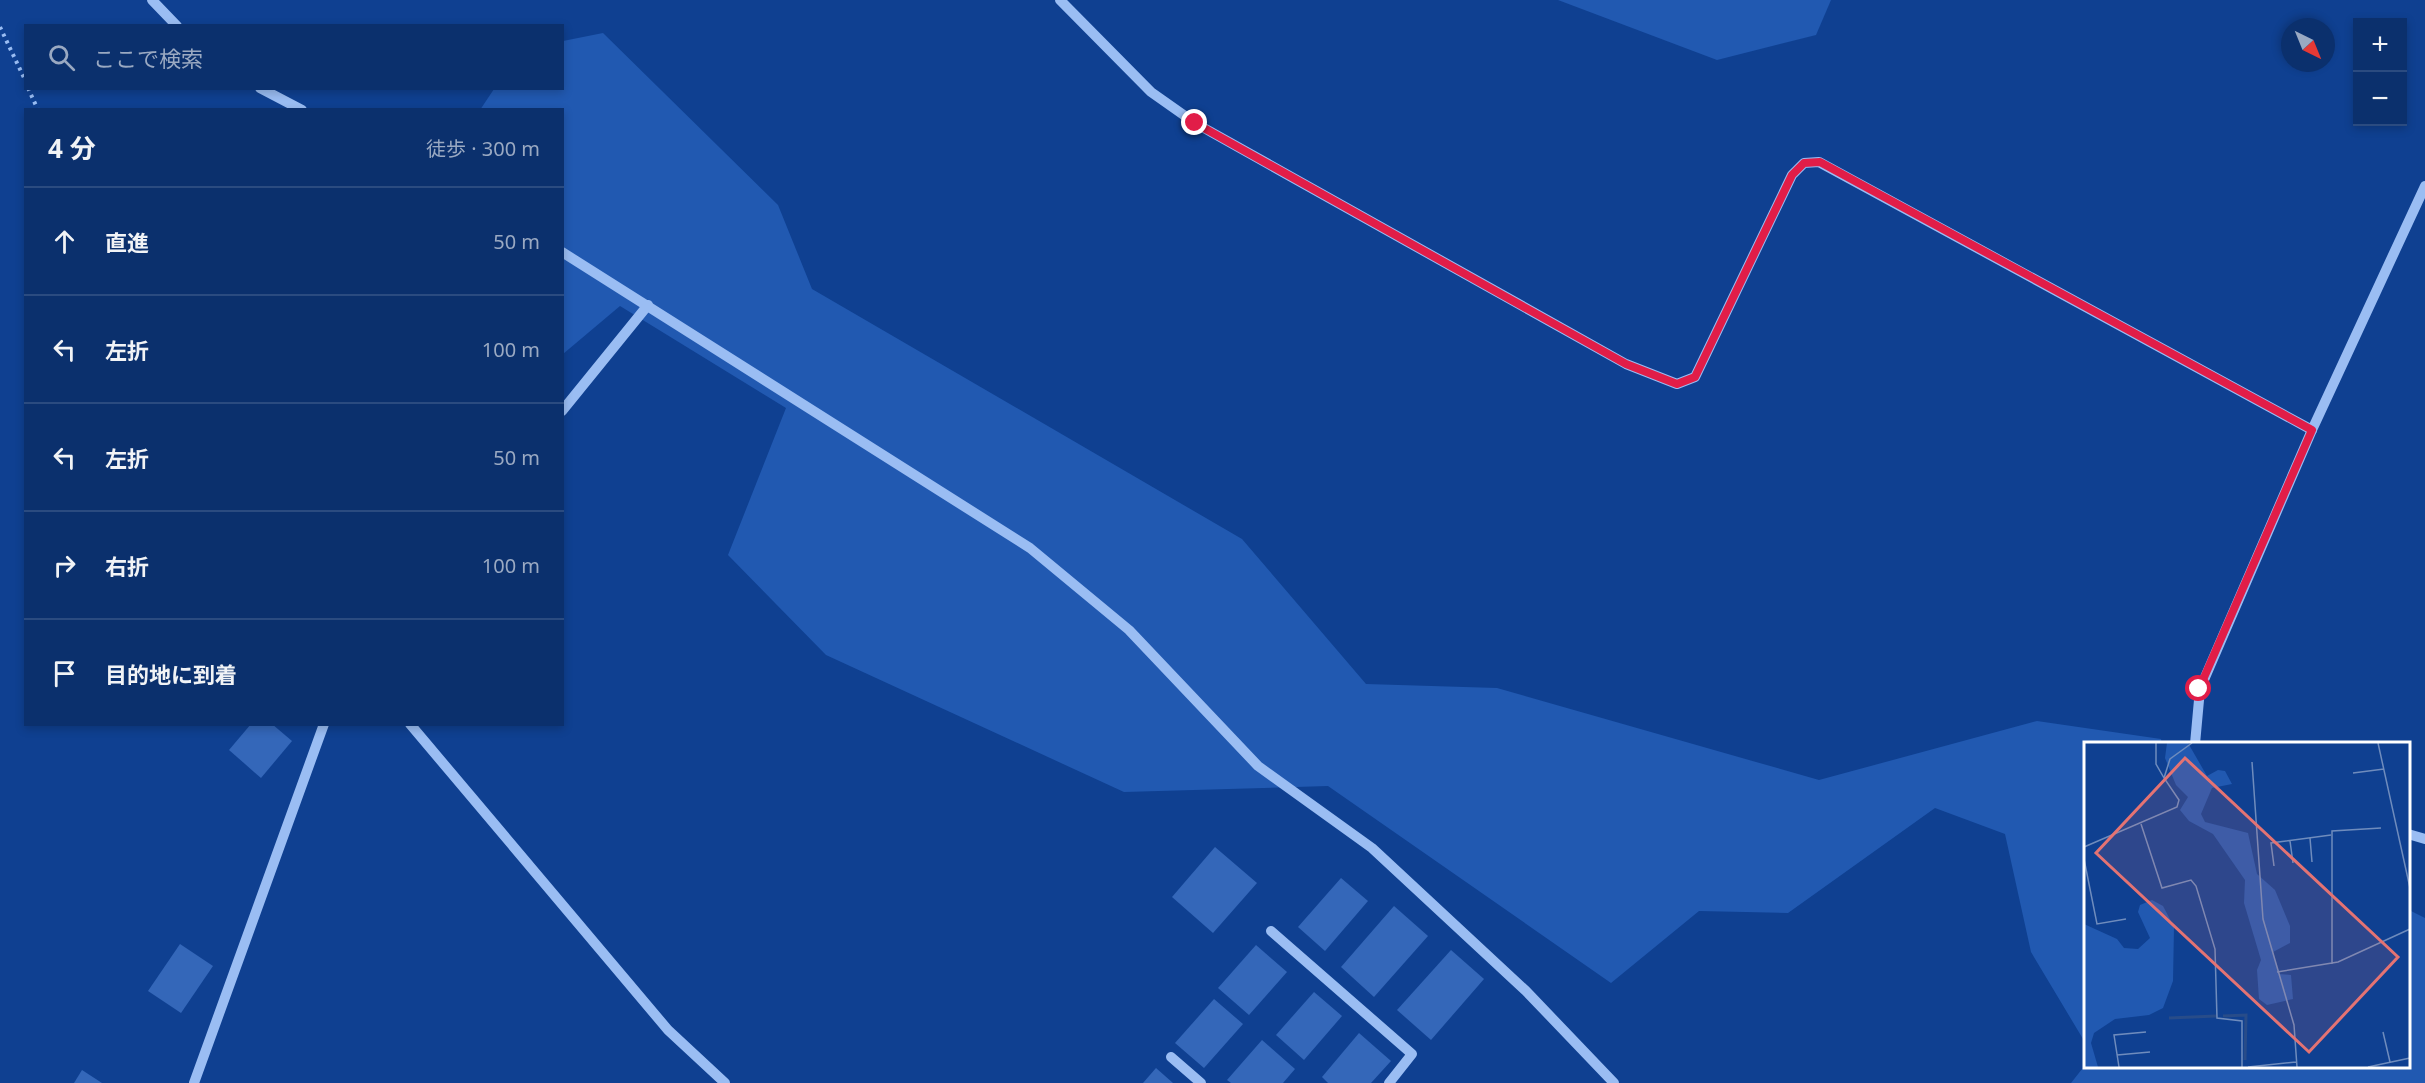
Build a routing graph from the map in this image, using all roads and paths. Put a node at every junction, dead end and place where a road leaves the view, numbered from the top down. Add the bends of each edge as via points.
1 (152, 0) edge
2 (1060, 0) edge
3 (175, 24) edge
4 (0, 27) edge
5 (24, 78) edge
6 (29, 90) edge
7 (264, 90) edge
8 (37, 108) edge
9 (298, 108) edge
10 (2425, 186) edge
11 (564, 253) edge
12 (648, 306) junction
13 (564, 409) edge
14 (2312, 430) junction
15 (323, 726) edge
16 (412, 726) edge
17 (2196, 742) edge
18 (2410, 834) edge
19 (2425, 838) edge
20 (1270, 931) dead end
21 (1172, 1057) dead end
22 (194, 1083) edge
23 (725, 1083) edge
24 (1201, 1083) edge
25 (1389, 1083) edge
26 (1614, 1083) edge

1 - 3 street
2 - 14 street via 1151,92 1195,123 1626,364 1677,384 1695,377 1792,175 1804,163 1820,162
4 - 5 path
6 - 8 path
7 - 9 street
10 - 14 street
11 - 12 street
12 - 13 street
12 - 26 street via 1030,548 1129,630 1258,766 1372,848 1526,991
14 - 17 street via 2199,689
15 - 22 street
16 - 23 street via 669,1030
18 - 19 street
20 - 25 street via 1412,1054
21 - 24 street

